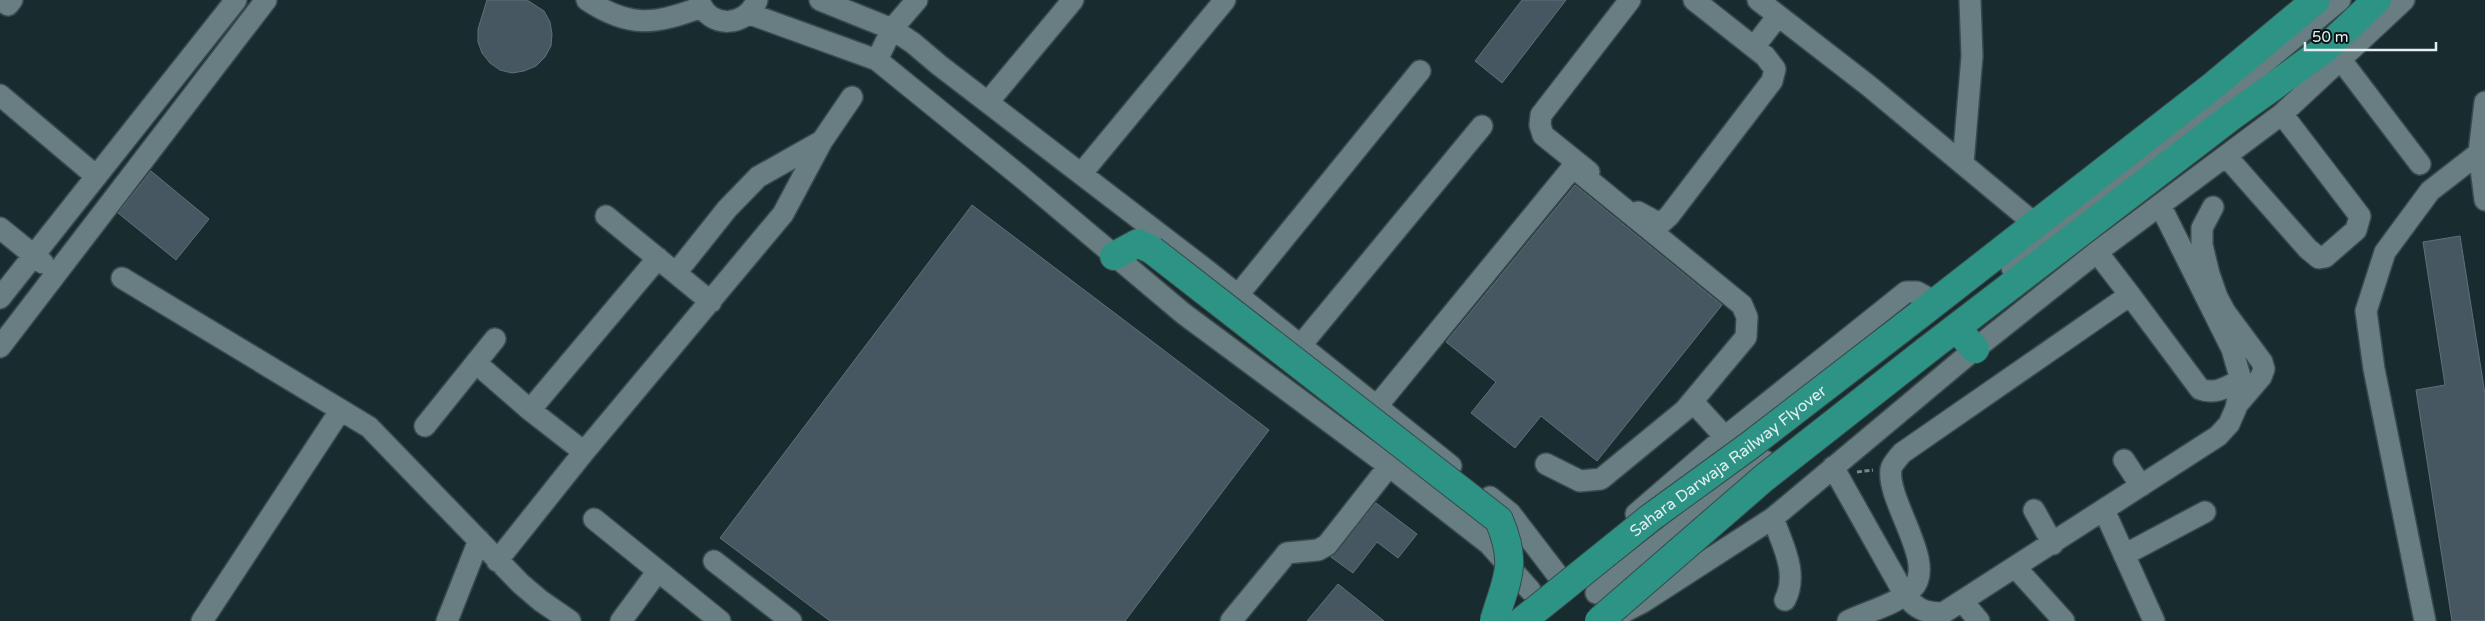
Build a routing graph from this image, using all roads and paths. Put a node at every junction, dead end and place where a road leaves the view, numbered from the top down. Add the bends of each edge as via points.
1 (1, 0) edge
2 (12, 0) edge
3 (236, 0) edge
4 (266, 0) edge
5 (587, 0) edge
6 (820, 0) edge
7 (917, 0) edge
8 (1073, 0) edge
9 (1225, 0) edge
10 (1630, 0) edge
11 (1758, 0) edge
12 (1970, 0) edge
13 (2316, 0) edge
14 (2340, 0) edge
15 (2362, 0) edge
16 (2378, 0) edge
17 (2404, 0) edge
18 (1697, 1) edge
19 (700, 4) edge
20 (753, 7) edge
21 (1778, 16) junction
22 (892, 29) junction
23 (1754, 47) junction
24 (877, 60) junction
25 (2341, 60) junction
26 (1420, 71) dead end
27 (0, 95) edge
28 (852, 97) dead end
29 (988, 102) junction
30 (2485, 102) edge
31 (2282, 114) junction
32 (1482, 126) dead end
33 (822, 141) junction
34 (2479, 153) junction
35 (2226, 156) junction
36 (1963, 164) junction
37 (2420, 164) dead end
38 (1081, 174) junction
39 (96, 176) junction
40 (2485, 200) edge
41 (2160, 205) junction
42 (2213, 207) dead end
43 (606, 216) dead end
44 (0, 228) edge
45 (2043, 231) junction
46 (2097, 252) junction
47 (33, 255) junction
48 (1114, 256) junction
49 (658, 258) junction
50 (676, 273) junction
51 (56, 274) junction
52 (122, 278) dead end
53 (1238, 295) junction
54 (2130, 295) junction
55 (0, 298) edge
56 (711, 302) junction
57 (1927, 308) junction
58 (1956, 328) junction
59 (495, 339) dead end
60 (1301, 345) junction
61 (0, 346) edge
62 (1975, 349) junction
63 (476, 362) junction
64 (2241, 380) junction
65 (1693, 402) junction
66 (1377, 406) junction
67 (2236, 408) junction
68 (530, 410) junction
69 (340, 411) junction
70 (424, 426) dead end
71 (1725, 437) junction
72 (584, 452) junction
73 (2124, 460) dead end
74 (1546, 464) dead end
75 (1389, 466) junction
76 (1891, 468) junction
77 (1835, 471) junction
78 (2141, 486) junction
79 (2034, 510) dead end
80 (2104, 510) junction
81 (2205, 512) dead end
82 (1772, 518) junction
83 (594, 519) dead end
84 (479, 540) junction
85 (2053, 544) junction
86 (2124, 555) junction
87 (498, 560) junction
88 (714, 561) dead end
89 (1511, 567) junction
90 (2016, 568) junction
91 (658, 571) junction
92 (1562, 573) junction
93 (1530, 590) junction
94 (1596, 593) junction
95 (1785, 600) dead end
96 (1962, 602) junction
97 (1913, 608) edge
98 (1878, 616) edge
99 (1520, 619) edge
100 (1599, 620) edge
101 (202, 621) edge
102 (447, 621) edge
103 (570, 621) edge
104 (621, 621) edge
105 (720, 621) edge
106 (791, 621) edge
107 (1232, 621) edge
108 (1494, 621) edge
109 (1848, 621) edge
110 (1979, 621) edge
111 (2064, 621) edge
112 (2154, 621) edge
113 (2425, 621) edge

1 - 2 street via 8,6
3 - 39 street
4 - 51 street
5 - 19 street via 627,20 658,22
6 - 22 street
7 - 22 street
8 - 29 street
9 - 38 street
10 - 23 street via 1541,115 1540,125 1543,135 1646,218 1660,224 1772,81 1775,69
11 - 21 street
12 - 36 street via 1972,56
13 - 45 highway, Sahara Darwaja Railway Flyover
14 - 45 street via 2211,107
15 - 45 street via 2212,124 2085,220
16 - 58 highway, Sahara Darwaja Railway Flyover via 2324,49
17 - 25 street
18 - 23 street
19 - 20 street via 711,17 724,22 738,21
20 - 24 street
21 - 23 street
21 - 36 street
22 - 24 street
22 - 29 street
24 - 48 street
25 - 31 street
25 - 37 street
26 - 53 street
27 - 39 street
28 - 33 street
29 - 38 street
30 - 34 street
31 - 35 street
31 - 35 street via 2360,216 2356,230 2325,257 2319,258 2308,249
32 - 60 street
33 - 50 street via 758,177 727,209
33 - 56 street via 783,214
34 - 40 street
34 - 113 street via 2430,191 2385,252 2366,311 2374,369
35 - 41 street
36 - 45 street
38 - 53 street
39 - 47 street
41 - 46 street
41 - 64 street via 2232,350
42 - 67 street via 2202,228 2202,245 2209,274 2221,304 2264,369
43 - 49 street
44 - 47 street
45 - 57 highway, Sahara Darwaja Railway Flyover
45 - 94 street
46 - 54 street
46 - 62 street
47 - 51 street
47 - 55 street
48 - 75 street via 1184,314
48 - 89 highway, bridge via 1138,244 1152,250 1499,520 1508,540
49 - 50 street
49 - 68 street
50 - 56 street
51 - 61 street
52 - 69 street
53 - 60 street
54 - 64 street via 2200,389 2208,392 2220,390
54 - 76 street via 1902,453
56 - 72 street
57 - 71 street via 1917,292 1906,292
57 - 99 highway, Sahara Darwaja Railway Flyover, bridge
58 - 62 highway
58 - 100 highway, Sahara Darwaja Railway Flyover, bridge via 1764,478
59 - 63 street
60 - 66 street
62 - 77 street
63 - 68 street
63 - 70 street
64 - 67 street
65 - 66 street via 1746,337 1747,317 1742,305 1573,167
65 - 71 street
65 - 74 street via 1601,479 1580,481
66 - 92 street via 1510,513
67 - 78 street via 2229,424 2218,436
68 - 72 street
69 - 84 street via 369,427
69 - 101 street
71 - 92 street
72 - 87 street
73 - 78 street
75 - 89 street via 1489,544
75 - 107 street via 1336,537 1318,550 1287,553
76 - 77 path
76 - 97 street via 1892,486 1920,566
77 - 82 street
77 - 97 street
78 - 80 street
79 - 85 street
80 - 85 street
80 - 86 street
81 - 86 street
82 - 95 street via 1789,564 1790,590
82 - 100 street via 1643,602 1618,616
83 - 91 street
84 - 87 street
84 - 102 street
85 - 90 street
86 - 112 street
87 - 103 street via 541,601
88 - 106 street
89 - 93 street
89 - 108 highway, bridge
90 - 96 street
90 - 111 street
91 - 104 street
91 - 105 street
92 - 93 street via 1546,576
92 - 94 street via 1579,577
93 - 99 street
94 - 100 street
96 - 97 street via 1943,613 1926,613
96 - 110 street
97 - 98 street
98 - 109 street via 1870,610

